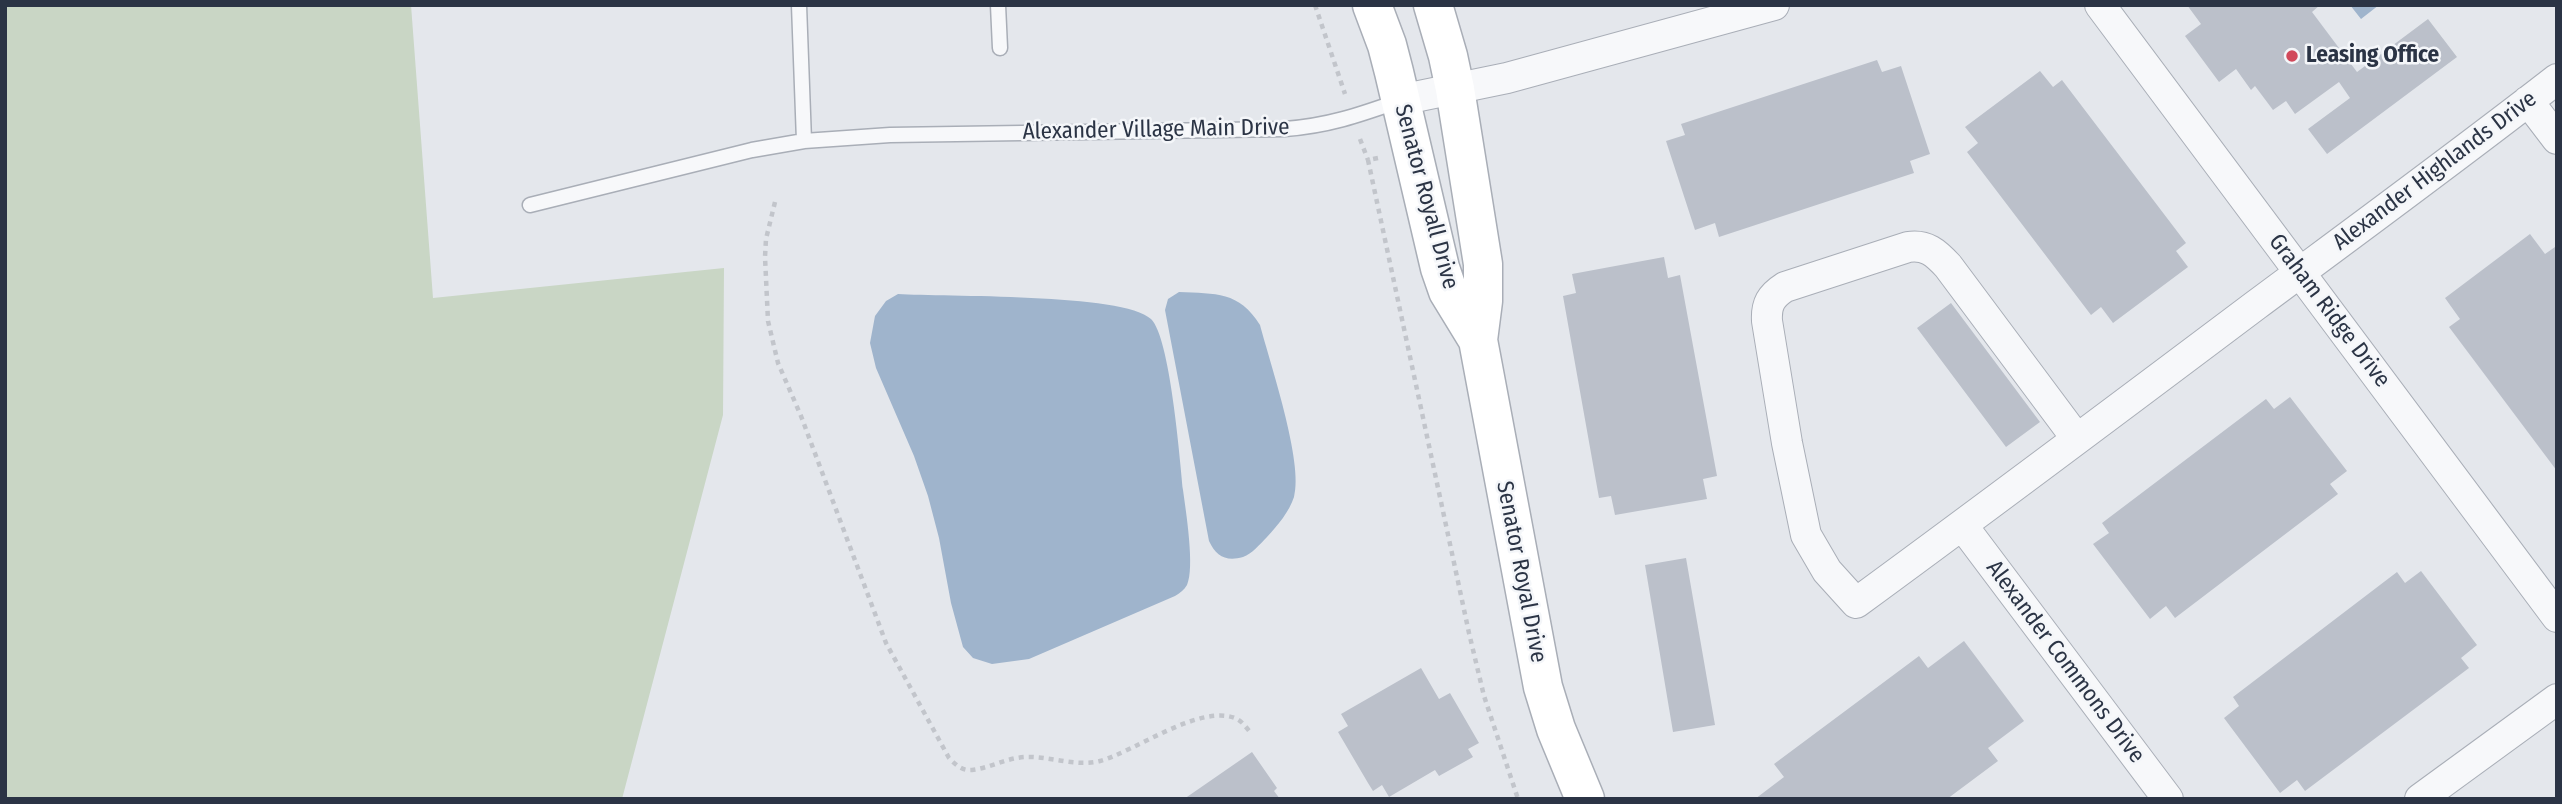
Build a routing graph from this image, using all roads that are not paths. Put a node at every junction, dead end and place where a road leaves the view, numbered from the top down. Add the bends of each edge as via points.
1 (799, 5) edge
2 (998, 5) edge
3 (1372, 5) edge
4 (1433, 5) edge
5 (1774, 5) edge
6 (2100, 5) edge
7 (1000, 48) dead end
8 (2557, 79) edge
9 (1455, 89) junction
10 (1400, 100) junction
11 (2528, 101) junction
12 (2557, 139) edge
13 (804, 141) junction
14 (530, 205) dead end
15 (2300, 273) junction
16 (1478, 340) junction
17 (2077, 439) junction
18 (1962, 525) junction
19 (2557, 617) edge
20 (2557, 699) edge
21 (1577, 797) edge
22 (2168, 799) edge
23 (2420, 799) edge

1 - 13 lane
2 - 7 lane
3 - 10 street, Senator Royall Drive
4 - 9 street, Senator Royall Drive
5 - 9 street, Alexander Village Main Drive
6 - 15 street, Graham Ridge Drive
8 - 11 street, Alexander Highlands Drive
9 - 10 street, Alexander Village Main Drive
9 - 16 street, Senator Royall Drive via 1483,264
10 - 13 lane, Alexander Village Main Drive via 1353,118 1285,129 903,134
10 - 16 street, Senator Royall Drive via 1440,268 1448,291
11 - 12 street
11 - 15 street, Alexander Highlands Drive
13 - 14 lane, Alexander Village Main Drive
15 - 17 street, Alexander Highlands Drive
15 - 19 street, Graham Ridge Drive
16 - 21 street, Senator Royal Drive via 1543,687
17 - 18 street, Alexander Highlands Drive
17 - 18 street, Alexander Highlands Drive via 1948,266 1930,249 1908,247 1776,293 1766,310 1767,321 1801,518 1827,571 1856,603
18 - 22 street, Alexander Commons Drive
20 - 23 street

